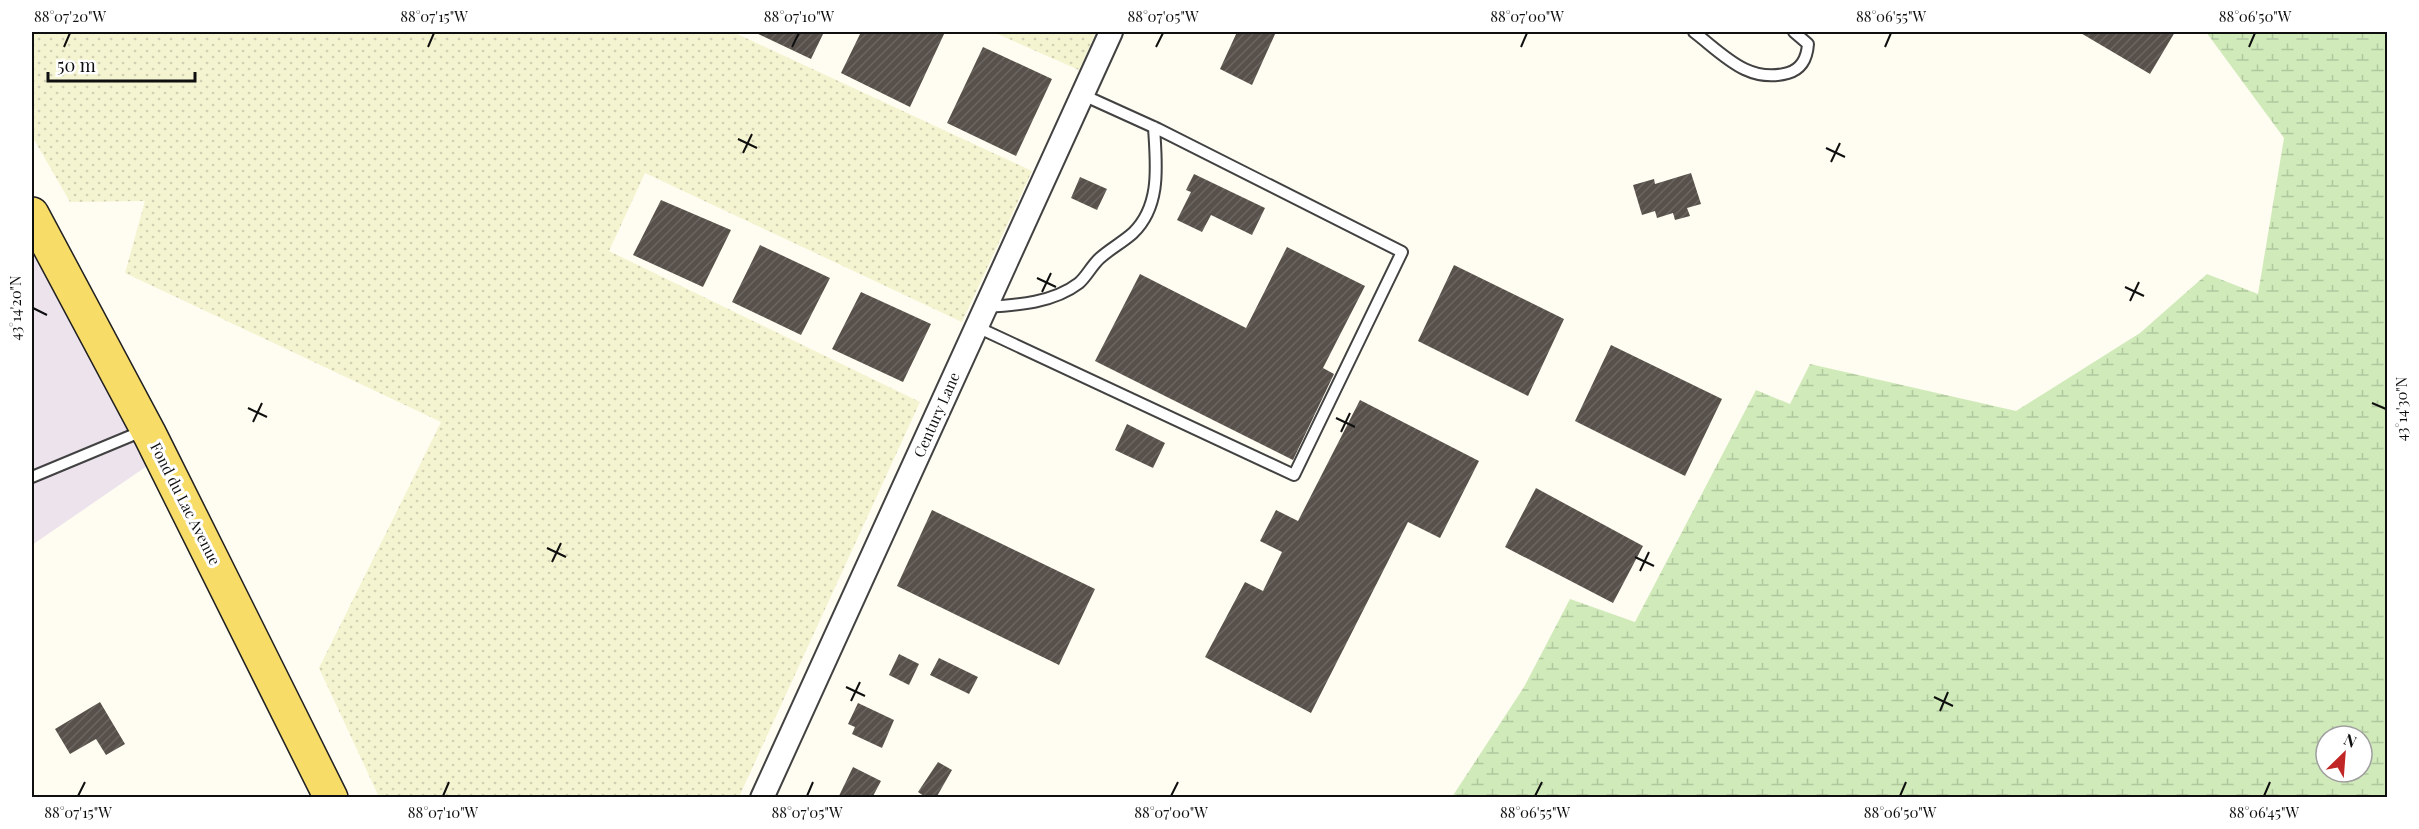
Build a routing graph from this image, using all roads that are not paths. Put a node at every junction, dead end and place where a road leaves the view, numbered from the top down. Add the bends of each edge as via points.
1 (1111, 32) edge
2 (1694, 32) edge
3 (1794, 32) edge
4 (1083, 94) junction
5 (1154, 127) junction
6 (32, 214) edge
7 (981, 317) junction
8 (147, 429) junction
9 (32, 477) edge
10 (331, 798) edge
11 (762, 798) edge

1 - 4 street, Century Lane
2 - 3 lane via 1738,67 1765,77 1802,65 1808,44
4 - 5 lane
4 - 7 street, Century Lane
5 - 7 lane via 1156,182 1148,212 1134,232 1098,260 1079,283 1054,296
5 - 7 lane via 1401,252 1294,475
6 - 8 main road, Fond du Lac Avenue
7 - 11 street, Century Lane
8 - 9 lane
8 - 10 main road, Fond du Lac Avenue

